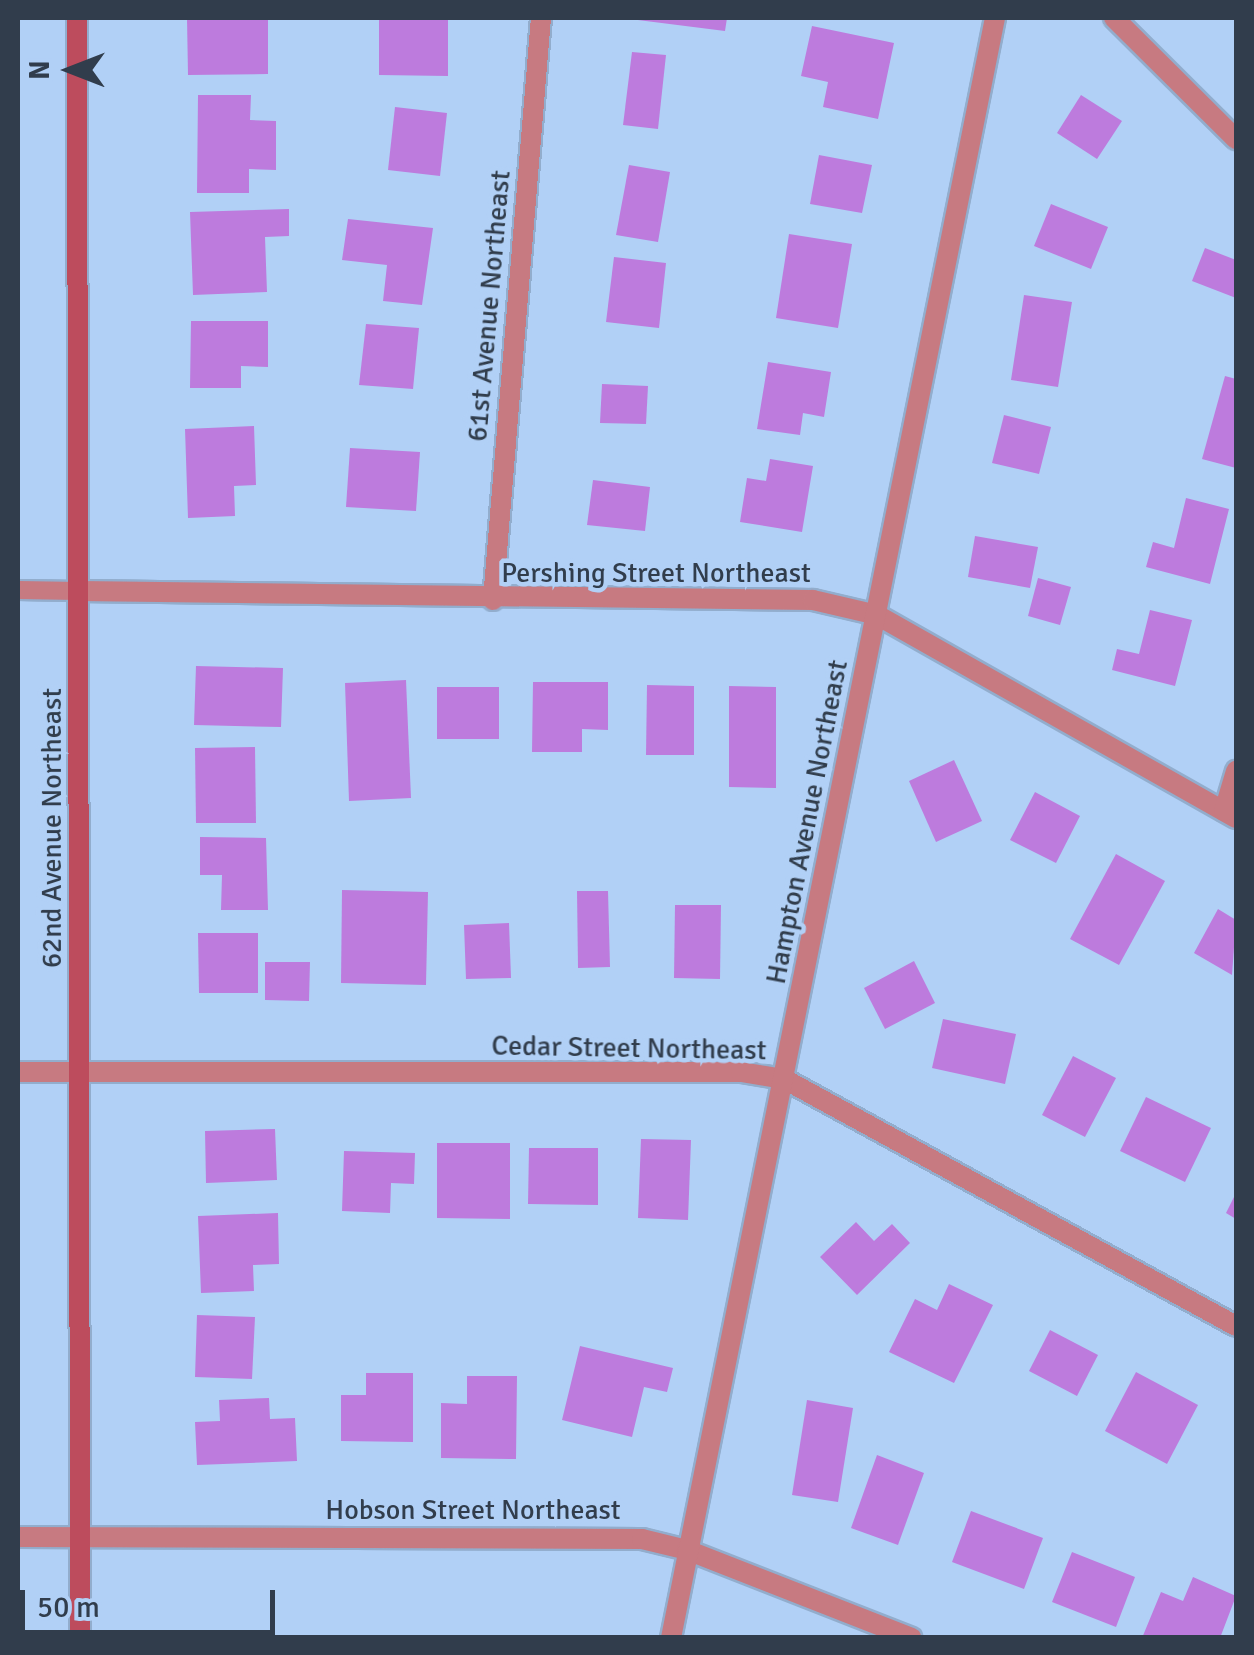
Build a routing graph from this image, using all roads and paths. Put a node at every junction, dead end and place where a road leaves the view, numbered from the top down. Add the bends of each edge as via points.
1 (78, 18) edge
2 (541, 18) edge
3 (995, 18) edge
4 (1114, 18) edge
5 (1236, 139) edge
6 (18, 590) edge
7 (79, 591) junction
8 (493, 600) junction
9 (877, 615) junction
10 (1236, 771) edge
11 (1230, 815) edge
12 (18, 1072) edge
13 (80, 1074) junction
14 (784, 1079) junction
15 (1236, 1326) edge
16 (80, 1536) junction
17 (18, 1537) edge
18 (687, 1550) junction
19 (80, 1638) edge
20 (671, 1638) edge
21 (911, 1638) edge

1 - 7 street, 62nd Avenue Northeast
2 - 8 street, 61st Avenue Northeast
3 - 9 street, Hampton Avenue Northeast
4 - 5 street
6 - 7 lane
7 - 8 street, Pershing Street Northeast
7 - 13 street, 62nd Avenue Northeast
8 - 9 street, Pershing Street Northeast via 813,600
9 - 11 street, Pershing Street Northeast
9 - 14 street, Hampton Avenue Northeast
10 - 11 street
12 - 13 street, Cedar Street Northeast
13 - 14 street, Cedar Street Northeast via 741,1072
13 - 16 street, 62nd Avenue Northeast
14 - 15 street, Cedar Street Northeast
14 - 18 street, Hampton Avenue Northeast
16 - 17 street, Hobson Street Northeast
16 - 18 street, Hobson Street Northeast via 642,1539
16 - 19 street, 62nd Avenue Northeast
18 - 20 street, Hampton Avenue Northeast
18 - 21 street, Hobson Street Northeast

